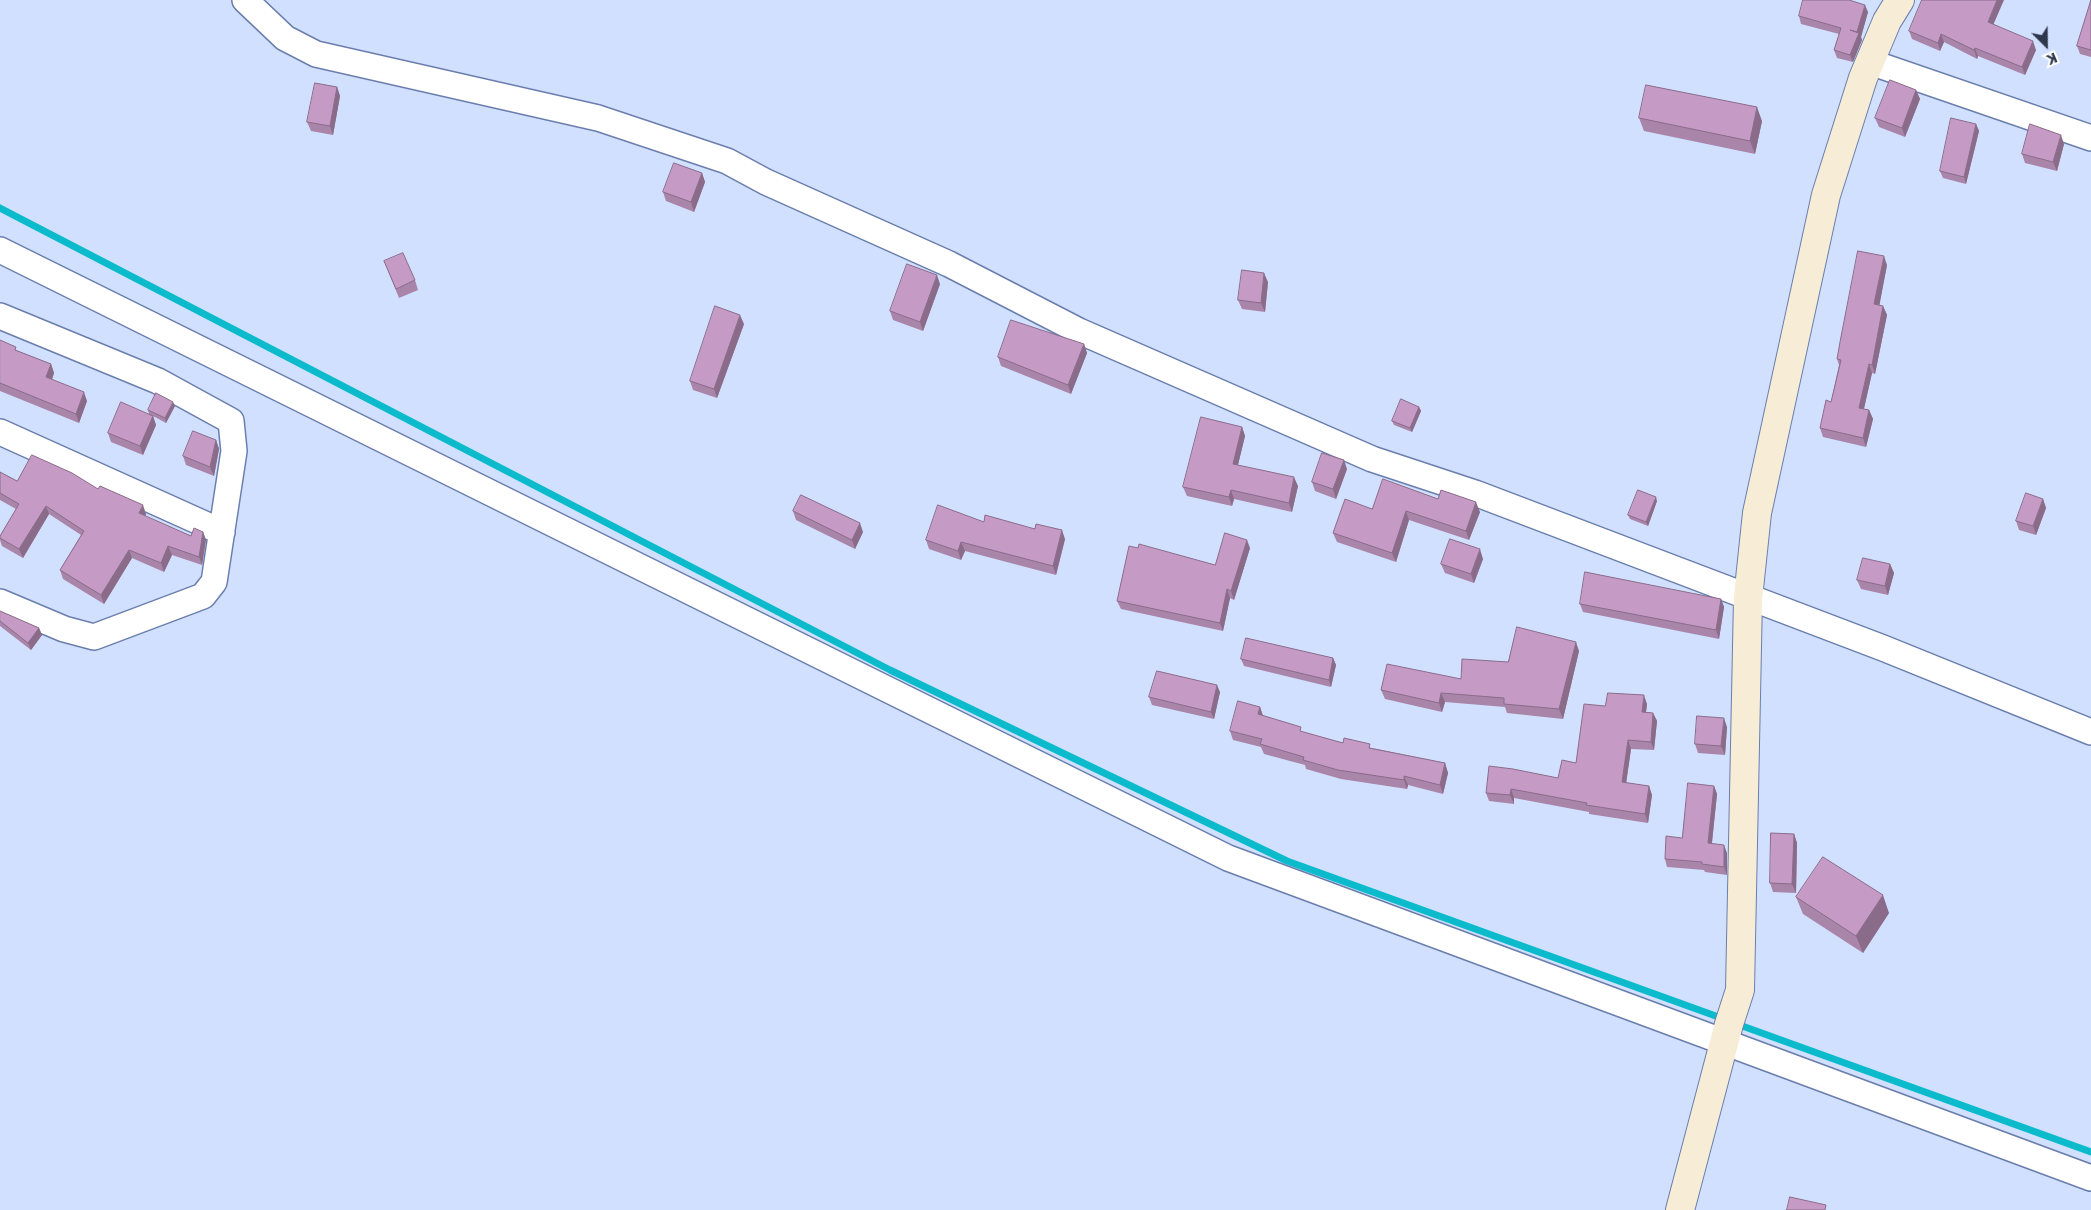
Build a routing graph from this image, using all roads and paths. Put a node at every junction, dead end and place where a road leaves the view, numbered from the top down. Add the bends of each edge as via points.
1 (245, 0) edge
2 (1900, 0) edge
3 (1870, 62) junction
4 (2091, 138) edge
5 (0, 250) edge
6 (0, 316) edge
7 (0, 432) edge
8 (222, 532) junction
9 (1748, 598) junction
10 (0, 602) edge
11 (2091, 732) edge
12 (1726, 1033) junction
13 (2091, 1178) edge
14 (1680, 1210) edge

1 - 9 street via 285,38 316,54 598,118 727,161 766,182 949,264 1079,330 1364,456 1475,493
2 - 3 street
3 - 4 street
3 - 9 street via 1826,195 1757,513
5 - 12 street via 1228,858
6 - 8 street via 158,381 231,421 234,452
7 - 8 street
8 - 10 street via 214,582 203,596 94,637 64,629
9 - 11 street via 1883,648
9 - 12 street via 1740,990
12 - 13 street
12 - 14 street

